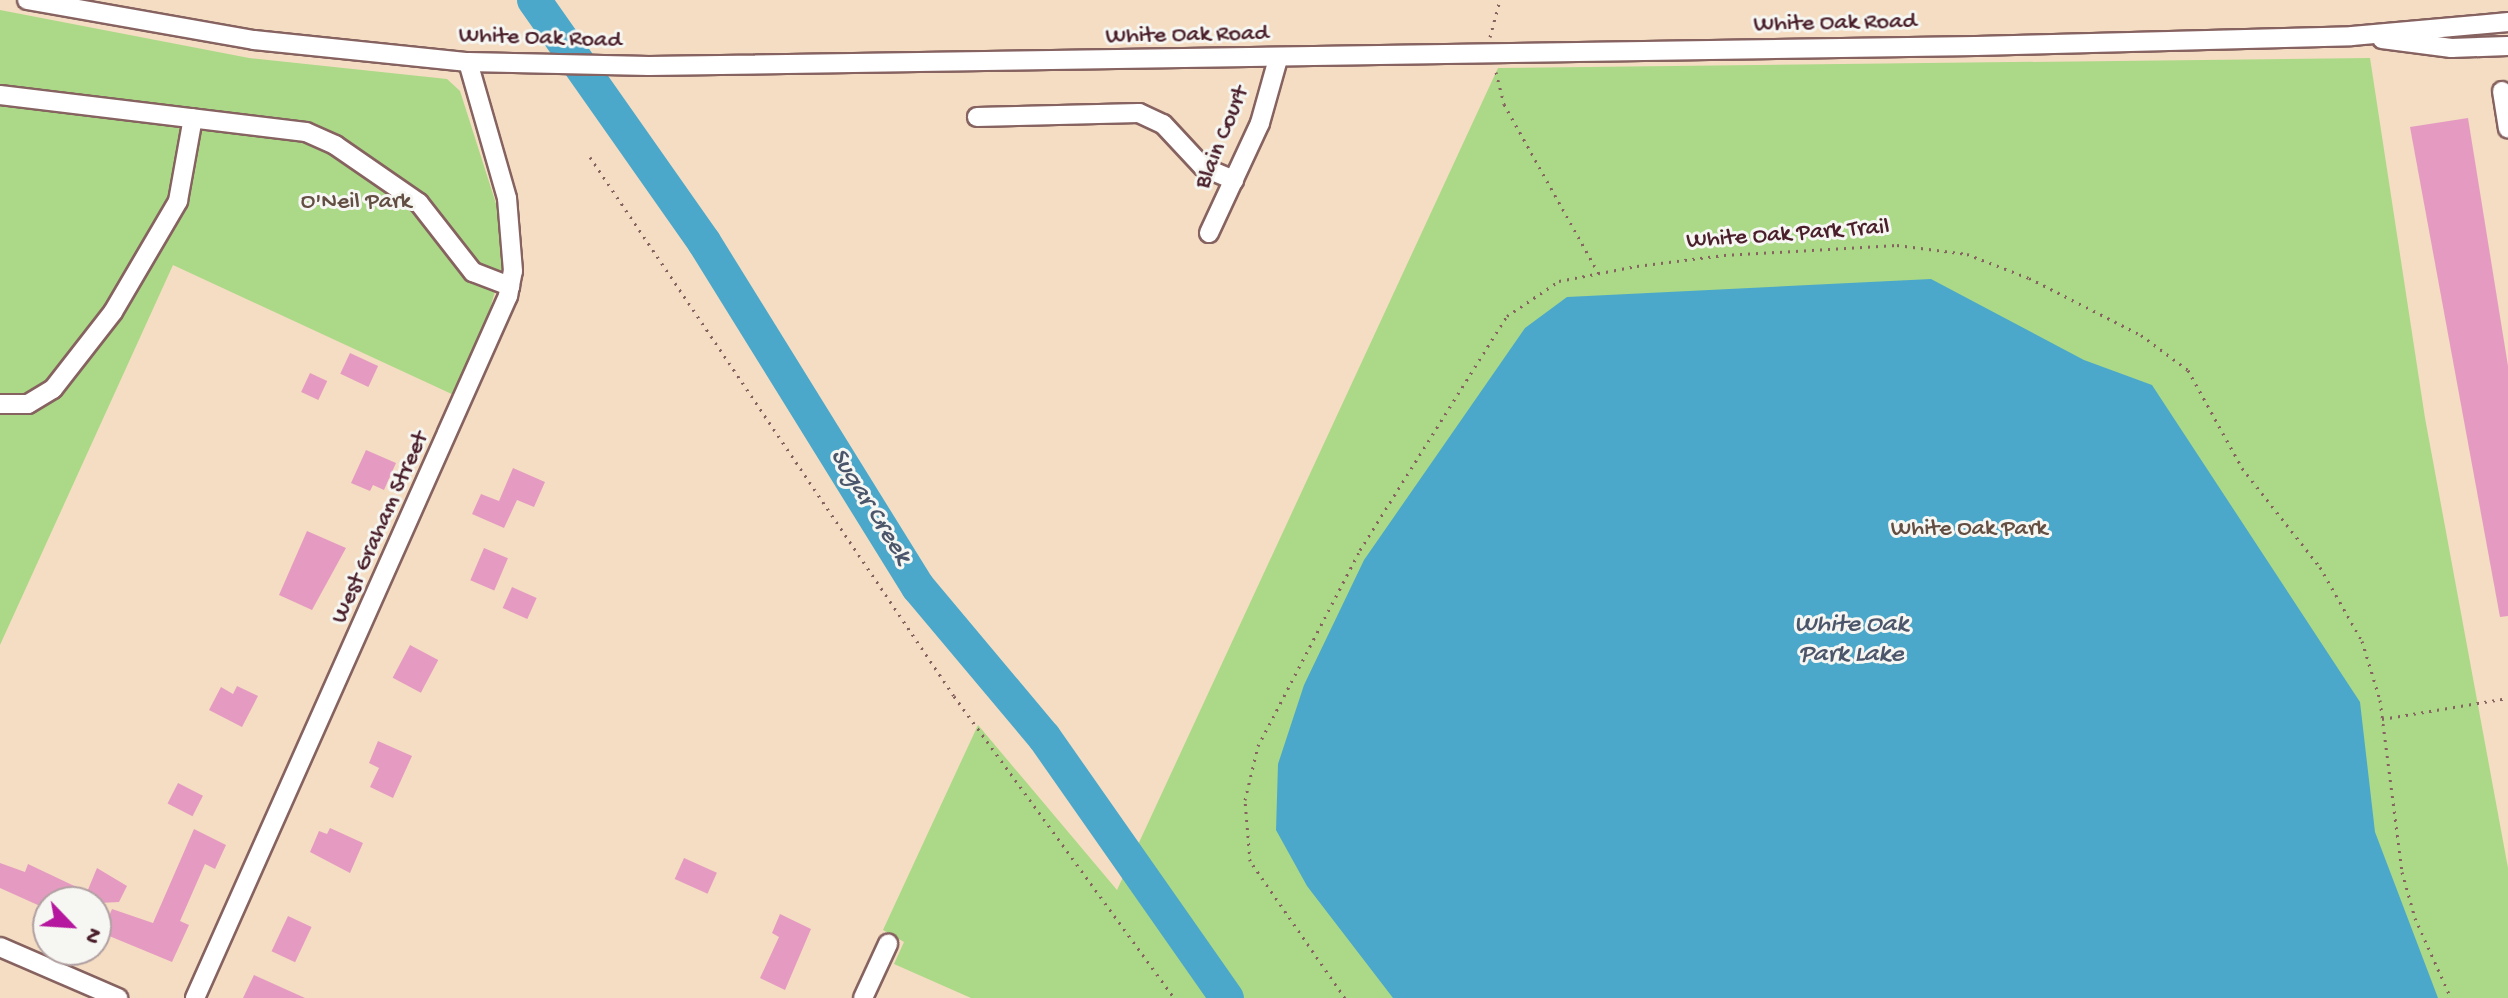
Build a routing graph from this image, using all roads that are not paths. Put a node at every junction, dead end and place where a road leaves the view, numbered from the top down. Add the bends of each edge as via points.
1 (27, 0) edge
2 (2508, 22) edge
3 (2352, 36) junction
4 (2508, 46) edge
5 (1278, 59) junction
6 (468, 62) junction
7 (2502, 91) dead end
8 (0, 95) edge
9 (977, 117) dead end
10 (193, 118) junction
11 (2508, 129) edge
12 (1234, 180) junction
13 (1209, 233) dead end
14 (510, 286) junction
15 (0, 404) edge
16 (888, 944) dead end
17 (0, 947) edge
18 (118, 998) edge
19 (195, 998) edge
20 (863, 998) edge

1 - 6 street, White Oak Road via 254,40
2 - 3 street, White Oak Road
3 - 4 street, White Oak Road via 2451,48
3 - 5 street, White Oak Road
5 - 6 street, White Oak Road via 649,66
5 - 12 street, Blain Court via 1260,123
6 - 14 street, West Graham Street via 507,198
7 - 11 street
8 - 10 street
9 - 12 street via 1139,113 1163,124 1203,167
10 - 14 street via 306,132 335,145 419,203 473,272
10 - 15 street via 178,201 113,312 53,389 28,404
12 - 13 street, Blain Court
14 - 19 street, West Graham Street via 493,338
16 - 20 street
17 - 18 street

